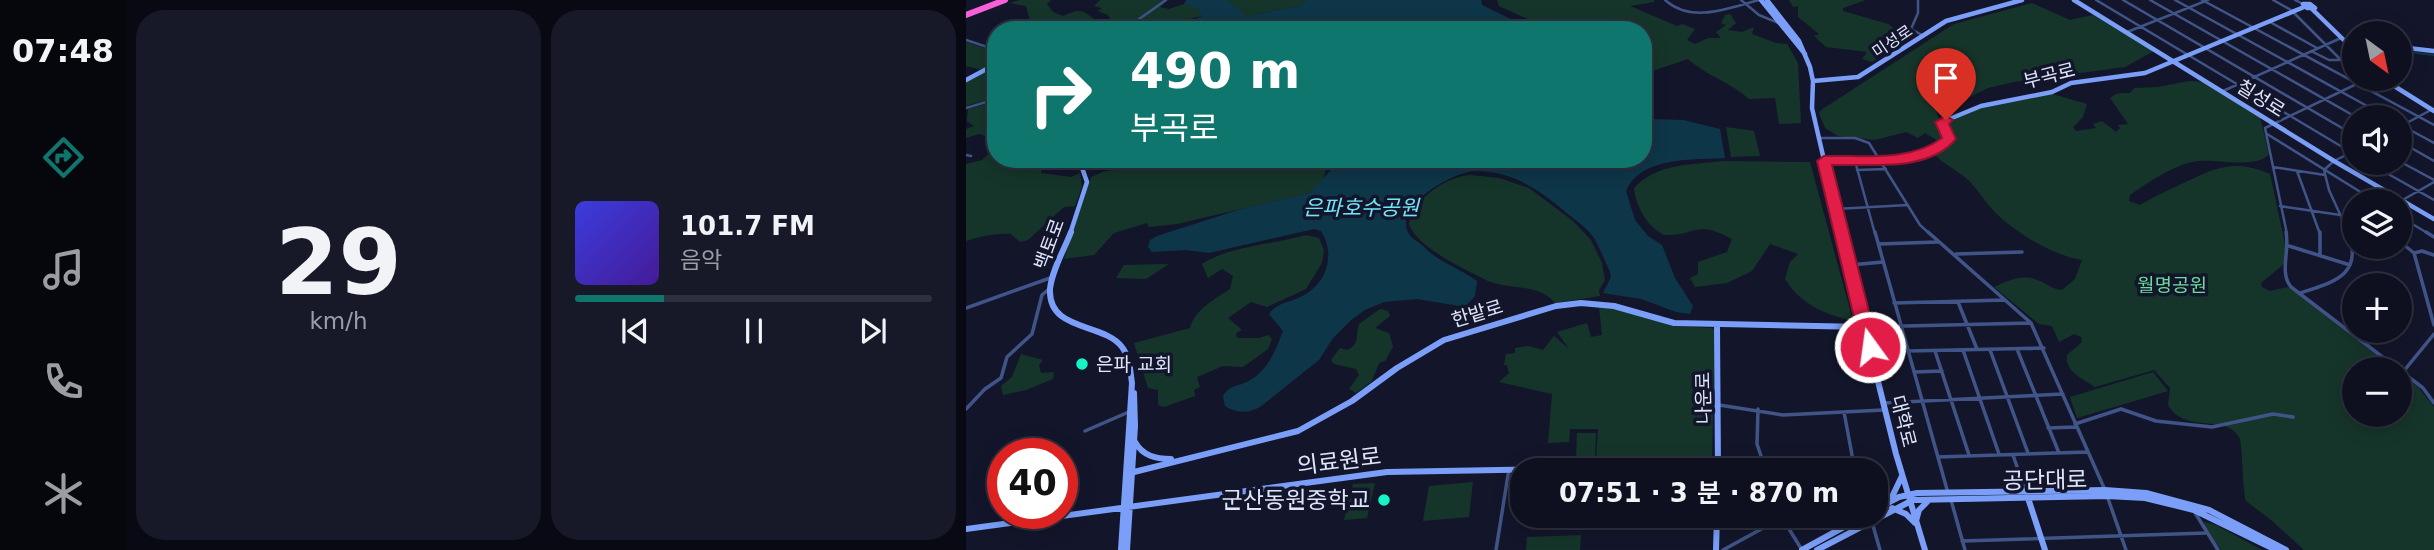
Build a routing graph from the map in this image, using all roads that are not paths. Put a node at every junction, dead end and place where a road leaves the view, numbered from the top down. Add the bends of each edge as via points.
1 (999, 0) edge
2 (1005, 0) edge
3 (1166, 0) edge
4 (1665, 0) edge
5 (1760, 0) edge
6 (1767, 0) edge
7 (2022, 0) edge
8 (2096, 0) edge
9 (2123, 0) edge
10 (2150, 0) edge
11 (2175, 0) edge
12 (2273, 0) edge
13 (2295, 0) edge
14 (1919, 1) edge
15 (2077, 1) edge
16 (2205, 1) edge
17 (1742, 2) edge
18 (2306, 4) edge
19 (2189, 8) junction
20 (2291, 10) junction
21 (966, 14) edge
22 (2174, 14) junction
23 (2158, 20) junction
24 (1136, 21) edge
25 (2268, 21) junction
26 (1784, 23) junction
27 (2141, 27) junction
28 (2253, 27) junction
29 (2127, 32) junction
30 (2237, 34) junction
31 (1922, 36) junction
32 (2342, 38) edge
33 (2342, 39) edge
34 (966, 40) edge
35 (2221, 41) junction
36 (2325, 44) junction
37 (987, 47) edge
38 (2204, 47) junction
39 (2317, 48) junction
40 (2412, 48) edge
41 (2311, 51) junction
42 (2434, 51) edge
43 (2188, 54) junction
44 (2303, 55) junction
45 (2340, 60) joint
46 (2174, 61) junction
47 (2287, 62) junction
48 (987, 69) edge
49 (2272, 69) junction
50 (2255, 76) junction
51 (2342, 76) edge
52 (966, 78) edge
53 (1813, 81) junction
54 (2238, 84) junction
55 (2223, 91) junction
56 (2370, 91) edge
57 (2402, 91) edge
58 (2342, 92) junction
59 (2325, 100) junction
60 (987, 102) edge
61 (2366, 105) edge
62 (966, 108) edge
63 (2309, 108) junction
64 (2342, 109) edge
65 (2433, 110) edge
66 (2291, 116) junction
67 (2418, 117) junction
68 (2412, 120) edge
69 (2275, 123) junction
70 (2434, 125) edge
71 (2342, 128) edge
72 (2412, 131) edge
73 (2267, 135) junction
74 (1818, 138) junction
75 (2434, 143) edge
76 (2342, 146) edge
77 (2412, 149) edge
78 (966, 155) edge
79 (971, 156) dead end
80 (2342, 158) edge
81 (1854, 159) junction
82 (1881, 159) junction
83 (1824, 161) junction
84 (2334, 161) junction
85 (2434, 161) edge
86 (2273, 167) junction
87 (1083, 168) edge
88 (2412, 168) edge
89 (1886, 169) junction
90 (1857, 170) junction
91 (2297, 171) junction
92 (2324, 173) junction
93 (2390, 175) edge
94 (2434, 181) edge
95 (2353, 189) edge
96 (2381, 189) edge
97 (2418, 191) junction
98 (2412, 195) edge
99 (2434, 200) edge
100 (1908, 205) junction
101 (2279, 206) junction
102 (1868, 207) junction
103 (2412, 207) edge
104 (1835, 209) junction
105 (2313, 212) junction
106 (2342, 213) edge
107 (2342, 215) edge
108 (2434, 219) edge
109 (2412, 224) edge
110 (2434, 237) edge
111 (1939, 242) junction
112 (1879, 244) junction
113 (2289, 246) junction
114 (2022, 252) dead end
115 (2414, 253) joint
116 (1954, 254) junction
117 (2320, 255) junction
118 (2434, 255) edge
119 (2351, 259) edge
120 (1883, 262) junction
121 (1849, 265) junction
122 (2350, 265) junction
123 (1054, 276) junction
124 (1050, 288) junction
125 (2300, 293) junction
126 (2007, 300) junction
127 (1958, 302) junction
128 (1894, 303) junction
129 (966, 308) edge
130 (2031, 323) junction
131 (1968, 324) junction
132 (1901, 325) junction
133 (2434, 325) edge
134 (1717, 326) junction
135 (1865, 327) junction
136 (2434, 334) edge
137 (2044, 348) junction
138 (1990, 349) junction
139 (2017, 349) junction
140 (1963, 350) junction
141 (1977, 350) junction
142 (1908, 351) junction
143 (1935, 351) junction
144 (2383, 357) edge
145 (2412, 361) edge
146 (1942, 371) junction
147 (1914, 372) junction
148 (2412, 379) edge
149 (2063, 394) junction
150 (2036, 396) junction
151 (2008, 397) junction
152 (1980, 399) junction
153 (1951, 400) junction
154 (1922, 401) junction
155 (2434, 402) edge
156 (1719, 405) junction
157 (1884, 406) junction
158 (966, 409) edge
159 (1758, 409) junction
160 (1133, 411) junction
161 (1843, 412) junction
162 (2293, 417) dead end
163 (2076, 425) junction
164 (2048, 428) junction
165 (1085, 431) dead end
166 (1135, 439) junction
167 (2088, 452) junction
168 (2028, 453) junction
169 (2059, 453) junction
170 (1999, 454) junction
171 (1969, 455) junction
172 (2013, 455) junction
173 (1938, 457) junction
174 (1718, 458) edge
175 (1761, 458) edge
176 (1852, 458) edge
177 (1181, 459) junction
178 (1509, 468) joint
179 (1130, 473) junction
180 (1902, 474) junction
181 (1926, 493) junction
182 (2106, 493) junction
183 (2026, 495) junction
184 (1949, 496) junction
185 (1908, 497) junction
186 (1933, 499) junction
187 (1890, 506) junction
188 (1127, 507) junction
189 (2194, 510) junction
190 (1916, 523) junction
191 (1717, 528) edge
192 (1762, 528) edge
193 (1789, 528) edge
194 (1847, 528) edge
195 (1851, 528) edge
196 (1871, 528) edge
197 (966, 529) edge
198 (2206, 533) junction
199 (2121, 536) junction
200 (2042, 540) junction
201 (1962, 541) junction
202 (1121, 550) edge
203 (1127, 550) edge
204 (1496, 550) edge
205 (1716, 550) edge
206 (1723, 550) edge
207 (1802, 550) edge
208 (1817, 550) edge
209 (1880, 550) edge
210 (1925, 550) edge
211 (1965, 550) edge
212 (2045, 550) edge
213 (2126, 550) edge
214 (2218, 550) edge
215 (2276, 550) edge
216 (2286, 550) edge

1 - 21 highway
2 - 21 highway
3 - 24 street
4 - 17 street via 1677,9 1696,13
5 - 17 street
5 - 26 street, 대학로
6 - 26 street, 대학로
7 - 31 street, 미성로 via 1952,18
8 - 27 street
9 - 23 street
10 - 22 street
11 - 19 street
12 - 20 street
13 - 18 street
14 - 31 street via 1911,29
15 - 29 street, 칠성로
16 - 19 street
16 - 28 street
17 - 26 street via 1773,22
18 - 20 street, 부곡로
18 - 32 street
19 - 22 street
19 - 30 street
20 - 25 street, 부곡로
20 - 36 street
22 - 23 street
22 - 35 street
23 - 27 street
23 - 38 street
25 - 28 street, 부곡로
25 - 39 street
26 - 53 street, 대학로 via 1805,54
27 - 29 street
27 - 43 street
28 - 30 street, 부곡로
28 - 44 street
29 - 46 street, 칠성로
30 - 35 street, 부곡로
30 - 47 street
31 - 53 street, 미성로 via 1858,77
33 - 36 street
34 - 37 street
35 - 38 street, 부곡로
35 - 49 street
36 - 39 street
36 - 45 street
38 - 43 street, 부곡로
38 - 50 street
39 - 41 street
40 - 42 street
41 - 44 street
41 - 45 street
43 - 46 street, 부곡로
43 - 54 street
44 - 47 street
44 - 51 street
46 - 55 street, 칠성로
46 - 82 street, 부곡로 via 2145,73 2071,83 2052,92 1981,106 1942,122 1949,139 1931,153
47 - 49 street
47 - 58 street
48 - 52 street
49 - 50 street
49 - 59 street
50 - 54 street
50 - 63 street
53 - 74 street, 대학로
54 - 55 street
54 - 66 street
55 - 69 street, 칠성로
56 - 67 street
57 - 65 street
58 - 59 street
58 - 61 street
59 - 63 street
59 - 64 street
60 - 62 street
63 - 66 street
63 - 71 street
65 - 67 street
66 - 69 street
66 - 76 street
67 - 68 street
67 - 70 street
69 - 73 street via 2265,128
69 - 84 street, 칠성로
72 - 75 street
73 - 86 street
73 - 92 street
74 - 82 street via 1863,140
74 - 83 street, 대학로
77 - 85 street
78 - 79 street
80 - 84 street
81 - 82 street, 부곡로
81 - 83 street, 부곡로
81 - 90 street
82 - 89 street
83 - 104 street, 대학로
84 - 92 street
84 - 96 street, 칠성로
86 - 91 street
86 - 101 street
87 - 123 street, 백토로 via 1085,191
88 - 94 street
89 - 90 street
89 - 100 street
90 - 102 street
91 - 92 street
91 - 105 street
92 - 95 street
92 - 106 street
93 - 97 street
94 - 97 street
97 - 98 street
97 - 99 street
100 - 102 street
100 - 111 street via 1920,225
101 - 105 street
101 - 113 street
102 - 104 street
102 - 112 street
103 - 108 street, 칠성로
104 - 121 street, 대학로
105 - 107 street
105 - 117 street via 2320,231
109 - 110 street
111 - 112 street
111 - 116 street
112 - 120 street
113 - 117 street
113 - 125 street via 2284,278
114 - 116 street
115 - 118 street
115 - 133 street
116 - 126 street
117 - 122 street
119 - 122 street
120 - 121 street
120 - 128 street
121 - 135 street, 대학로
122 - 125 street via 2336,282
123 - 124 street, 백토로
123 - 129 street
124 - 158 street via 1042,295 1027,341 1007,357 1001,379
124 - 160 street, 백토로 via 1052,301 1065,320 1109,336 1130,357
125 - 144 street
126 - 127 street
126 - 130 street
127 - 128 street
127 - 131 street
128 - 132 street
130 - 131 street
130 - 137 street
131 - 132 street
131 - 141 street
132 - 135 street
132 - 142 street
134 - 135 street, 한밭로
134 - 156 street, 나운로
134 - 177 street, 한밭로 via 1674,323 1603,304 1556,306 1444,341 1298,431
135 - 157 street, 대학로
136 - 145 street
137 - 139 street
137 - 149 street
138 - 139 street
138 - 141 street
138 - 151 street
139 - 150 street
140 - 141 street
140 - 143 street
140 - 152 street
142 - 143 street
142 - 147 street
143 - 146 street
146 - 147 street
146 - 153 street
147 - 154 street
148 - 155 street
149 - 150 street
149 - 163 street
150 - 151 street
150 - 164 street
151 - 152 street
151 - 168 street
152 - 153 street
152 - 170 street
153 - 154 street
153 - 171 street
154 - 157 street
154 - 173 street
156 - 159 street
156 - 174 street, 나운로
157 - 161 street
157 - 180 street, 대학로
159 - 161 street via 1783,415
159 - 175 street via 1756,444
160 - 165 street
160 - 166 street, 백토로
160 - 179 street, 백토로
161 - 176 street
162 - 163 street via 2273,414 2212,427 2157,421 2121,409
163 - 164 street
163 - 167 street
164 - 169 street
166 - 177 street via 1138,449 1153,458
166 - 179 street, 백토로
167 - 169 street
167 - 182 street
168 - 169 street
168 - 172 street
170 - 171 street
170 - 172 street
171 - 173 street
172 - 183 street
173 - 184 street
177 - 179 street, 한밭로
178 - 188 street, 의료원로 via 1374,473
178 - 204 street
179 - 188 street, 백토로
180 - 181 street via 1913,488
180 - 185 street, 대학로
180 - 187 street
181 - 184 street, 공단대로
181 - 185 street, 공단대로
182 - 183 street, 공단대로
182 - 189 street, 공단대로
182 - 199 street
182 - 216 street, 공단대로 via 2146,493 2192,505
183 - 184 street, 공단대로
183 - 200 street
184 - 186 street, 공단대로
184 - 201 street
185 - 186 street, 공단대로
185 - 187 street, 공단대로
185 - 190 street, 대학로
186 - 190 street via 1924,503
187 - 190 street
188 - 197 street, 의료원로
188 - 202 street, 백토로
188 - 203 street, 백토로
189 - 198 street
189 - 215 street, 공단대로
190 - 210 street, 대학로
191 - 205 street
192 - 206 street
193 - 207 street
194 - 207 street, 공단대로
195 - 208 street, 공단대로
196 - 209 street
198 - 199 street
198 - 214 street
199 - 200 street
199 - 213 street
200 - 201 street
200 - 212 street
201 - 211 street

